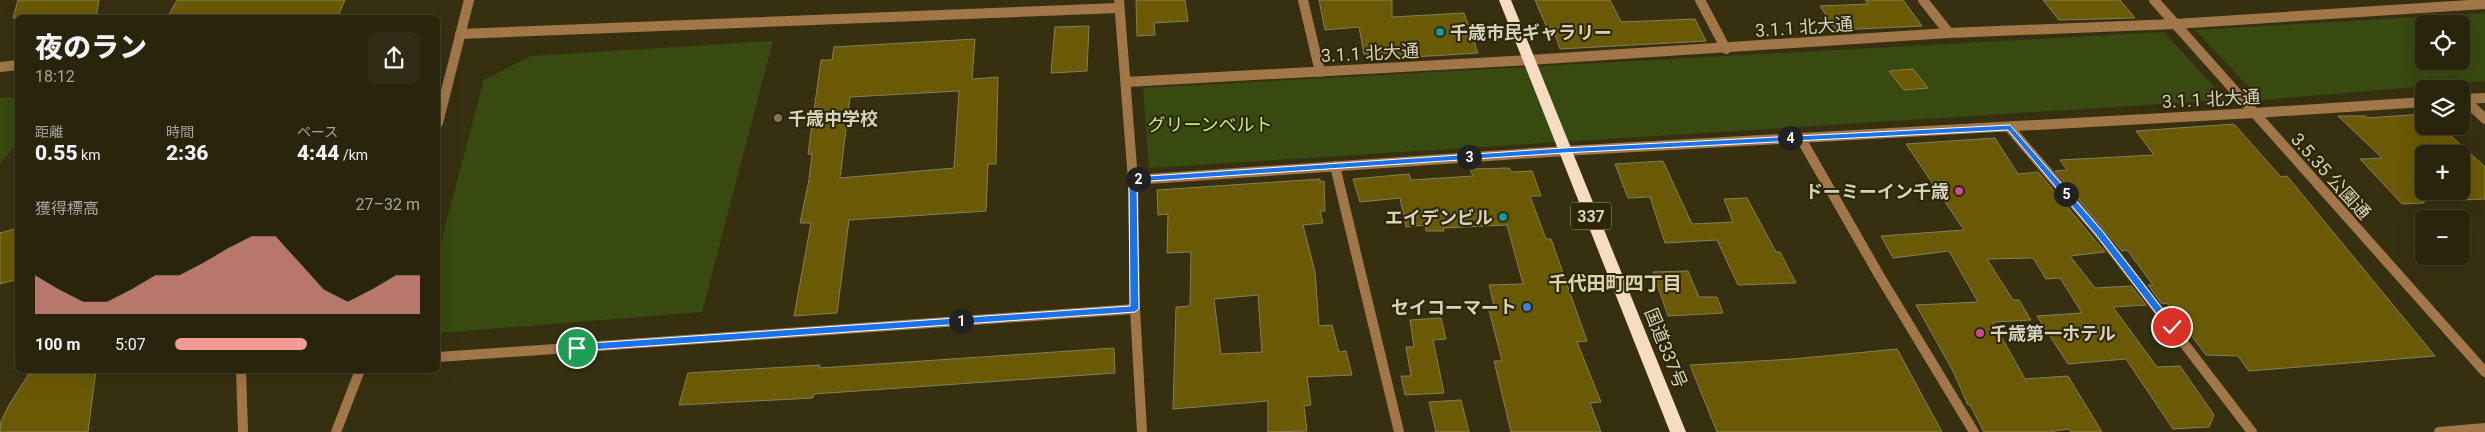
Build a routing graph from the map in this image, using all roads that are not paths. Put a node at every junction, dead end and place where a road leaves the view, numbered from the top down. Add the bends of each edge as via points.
1 (469, 0) edge
2 (1303, 0) edge
3 (1505, 0) edge
4 (1700, 0) edge
5 (1922, 0) edge
6 (2154, 0) edge
7 (1119, 4) edge
8 (2485, 4) edge
9 (2175, 24) junction
10 (1949, 33) junction
11 (460, 34) junction
12 (1726, 49) junction
13 (1528, 60) junction
14 (15, 65) edge
15 (0, 67) edge
16 (1320, 72) junction
17 (1126, 82) junction
18 (2485, 98) edge
19 (2470, 99) edge
20 (2415, 103) edge
21 (2470, 105) edge
22 (2254, 113) junction
23 (440, 115) edge
24 (2485, 119) edge
25 (2010, 128) junction
26 (1800, 138) junction
27 (1563, 150) junction
28 (1335, 166) junction
29 (1133, 180) junction
30 (1135, 309) junction
31 (440, 357) edge
32 (2485, 372) edge
33 (241, 373) edge
34 (359, 373) edge
35 (2485, 428) edge
36 (244, 432) edge
37 (336, 432) edge
38 (1142, 432) edge
39 (1399, 432) edge
40 (1678, 432) edge
41 (1974, 432) edge
42 (2252, 432) edge
43 (2439, 432) edge

1 - 11 street
2 - 16 street
3 - 13 highway, 国道337号 / 337
4 - 12 street
5 - 10 street
6 - 9 street, 3.5.35 公園通
7 - 11 street
7 - 17 street
8 - 9 street, 3.1.1 北大通
9 - 10 street, 3.1.1 北大通
9 - 22 street, 3.5.35 公園通
10 - 12 street, 3.1.1 北大通
11 - 23 street
12 - 13 street, 3.1.1 北大通
13 - 16 street, 3.1.1 北大通
13 - 27 highway, 国道337号 / 337
14 - 15 street
16 - 17 street, 3.1.1 北大通
17 - 29 street
18 - 19 street
20 - 22 street, 3.1.1 北大通
21 - 24 street
22 - 25 street, 3.1.1 北大通
22 - 32 street, 3.5.35 公園通
25 - 26 street, 3.1.1 北大通
25 - 42 street via 2100,234
26 - 27 street, 3.1.1 北大通
26 - 41 street
27 - 28 street, 3.1.1 北大通
27 - 40 highway, 国道337号 / 337
28 - 29 street, 3.1.1 北大通
28 - 39 street
29 - 30 street
30 - 31 street
30 - 38 street
33 - 36 street
34 - 37 street
35 - 43 street

